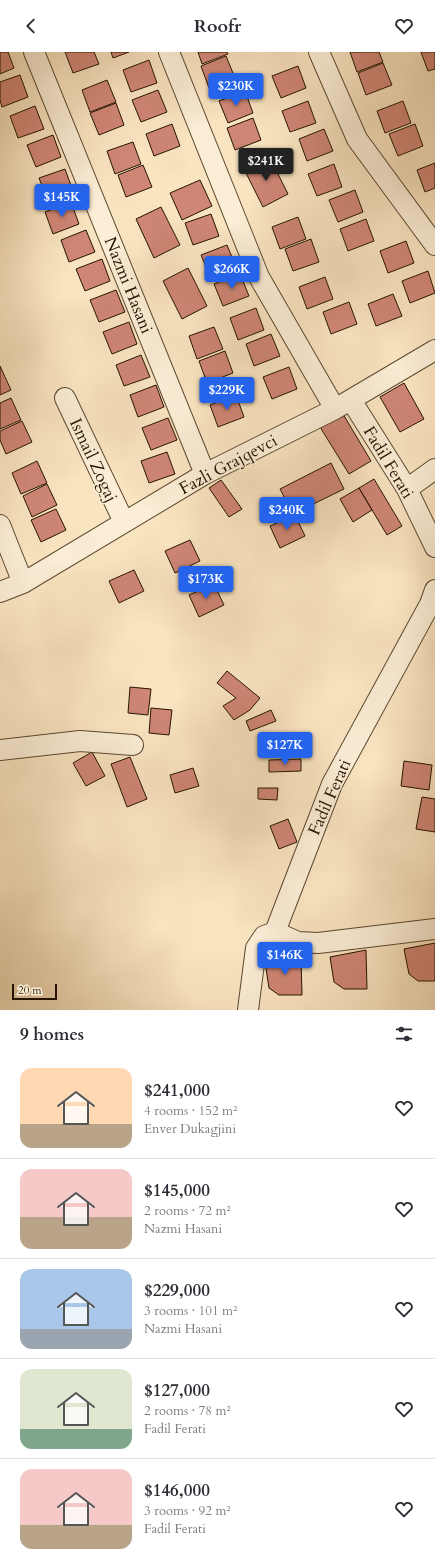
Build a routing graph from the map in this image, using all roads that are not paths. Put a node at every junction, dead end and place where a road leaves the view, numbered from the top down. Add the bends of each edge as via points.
1 (34, 52) edge
2 (169, 52) edge
3 (319, 52) edge
4 (435, 245) edge
5 (435, 350) edge
6 (65, 398) dead end
7 (343, 404) junction
8 (435, 469) edge
9 (205, 474) junction
10 (407, 489) junction
11 (124, 522) junction
12 (0, 525) edge
13 (435, 547) edge
14 (23, 583) junction
15 (435, 590) edge
16 (0, 592) edge
17 (133, 746) dead end
18 (0, 750) edge
19 (435, 929) edge
20 (275, 932) junction
21 (248, 1010) edge

1 - 9 street, Nazmi Hasani
2 - 7 street, Fadil Ferati via 259,277
3 - 4 street via 357,139
5 - 7 street, Fazli Grajqevci
6 - 11 street, Ismail Zogaj
7 - 9 street, Fazli Grajqevci
7 - 10 street, Fadil Ferati
8 - 10 street
9 - 11 street, Fazli Grajqevci
10 - 13 street, Fadil Ferati
11 - 14 street, Fazli Grajqevci
12 - 14 street
14 - 16 street, Fazli Grajqevci
15 - 20 street, Fadil Ferati via 430,604 332,784
17 - 18 street via 80,741
19 - 20 street via 318,943 298,942
20 - 21 street via 264,936 256,948

